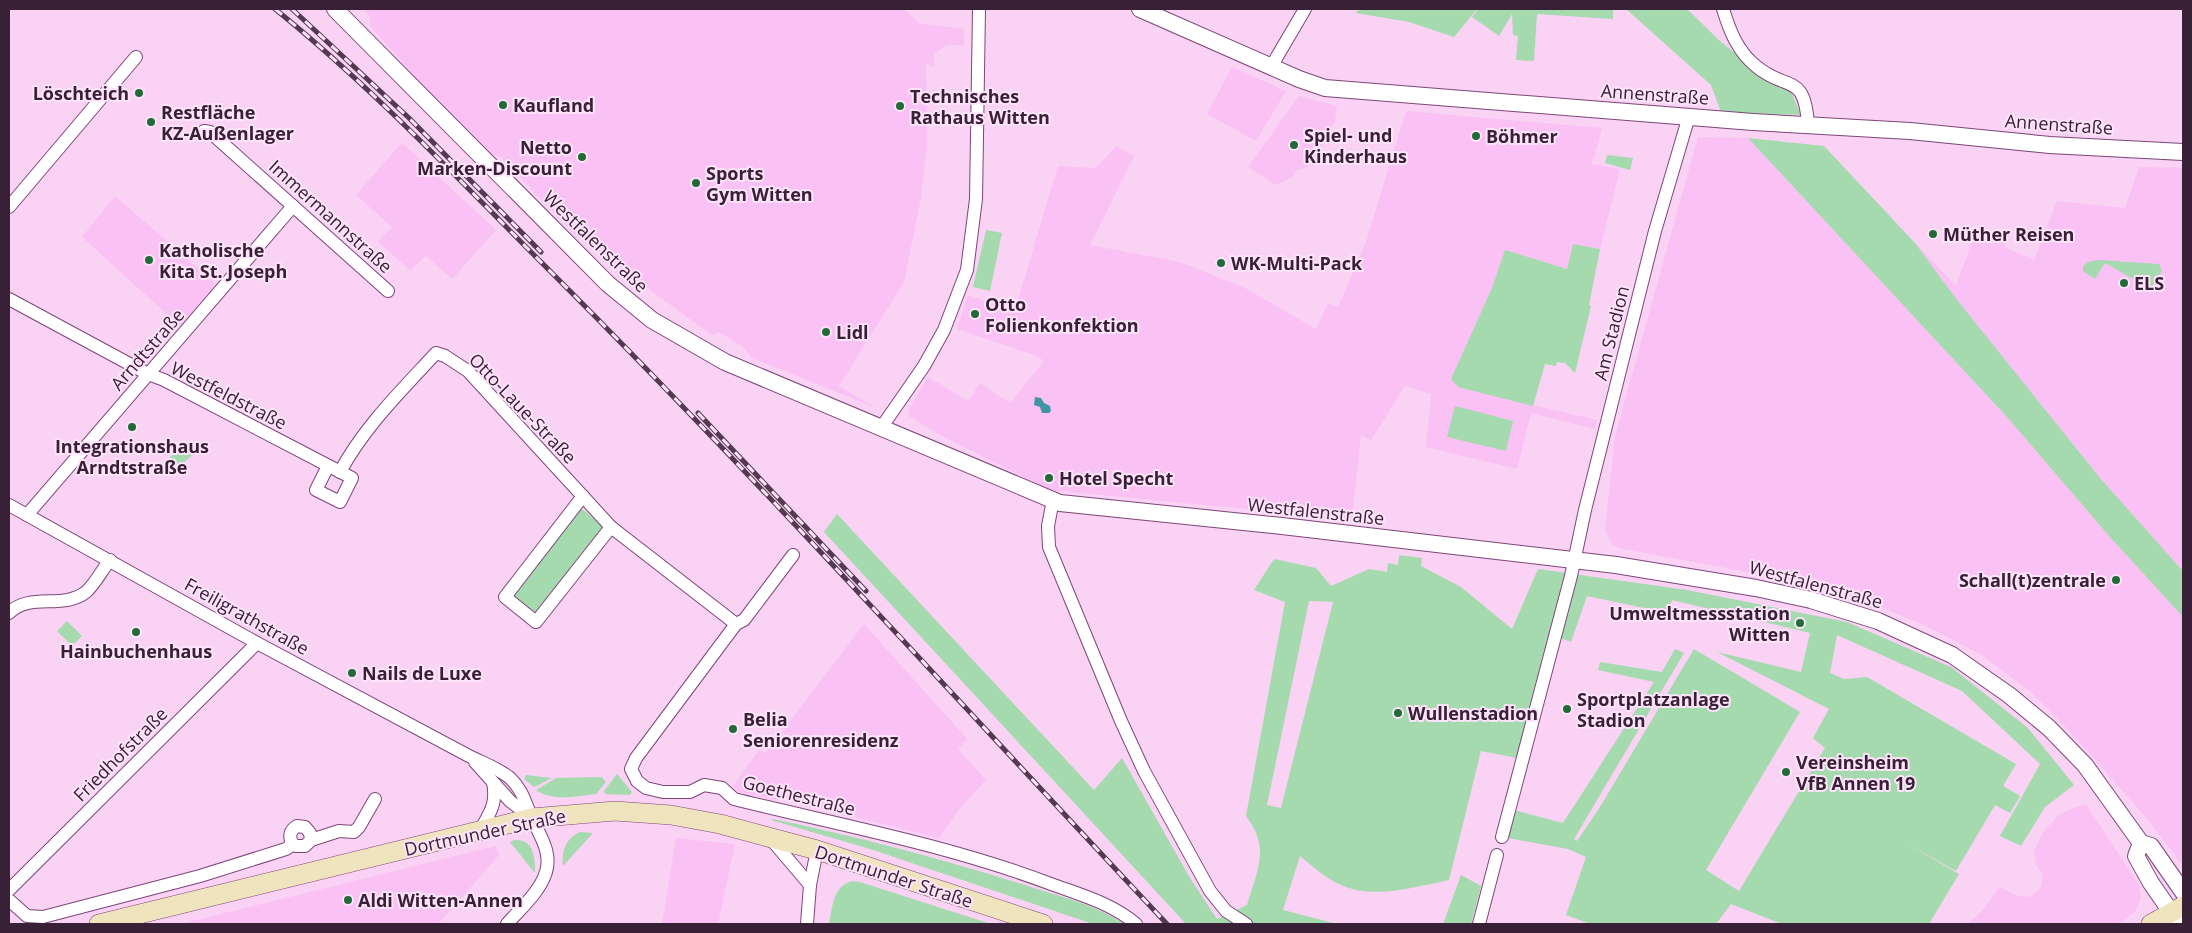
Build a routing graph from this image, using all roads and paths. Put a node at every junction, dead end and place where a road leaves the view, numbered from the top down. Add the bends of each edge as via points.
1 (335, 9) edge
2 (978, 9) edge
3 (1140, 9) edge
4 (1305, 9) edge
5 (1723, 9) edge
6 (136, 57) dead end
7 (1271, 68) junction
8 (1689, 116) junction
9 (1808, 124) junction
10 (204, 131) dead end
11 (2183, 152) edge
12 (293, 206) junction
13 (9, 207) edge
14 (388, 291) dead end
15 (9, 299) edge
16 (148, 374) junction
17 (880, 428) junction
18 (328, 466) junction
19 (340, 472) junction
20 (582, 496) junction
21 (1052, 500) junction
22 (9, 505) edge
23 (27, 515) junction
24 (611, 527) junction
25 (794, 555) dead end
26 (110, 560) junction
27 (1575, 561) junction
28 (9, 613) edge
29 (736, 624) junction
30 (257, 643) junction
31 (469, 756) junction
32 (492, 779) junction
33 (375, 799) dead end
34 (532, 818) junction
35 (480, 829) junction
36 (768, 836) junction
37 (1502, 837) dead end
38 (311, 840) junction
39 (2141, 842) junction
40 (293, 844) junction
41 (817, 850) junction
42 (1497, 855) dead end
43 (810, 885) junction
44 (9, 890) edge
45 (2183, 892) edge
46 (9, 900) edge
47 (2178, 914) edge
48 (100, 924) edge
49 (507, 924) edge
50 (808, 924) edge
51 (1043, 924) edge
52 (1136, 924) edge
53 (1246, 924) edge
54 (1479, 924) edge
55 (2151, 924) edge

1 - 17 street, Westfalenstraße via 608,284 632,304 687,342 725,362
2 - 17 street via 977,166 970,252 962,286 944,330
3 - 7 street, Annenstraße
4 - 7 street
5 - 9 street via 1730,33 1746,57 1766,73 1792,84 1801,93 1807,104
6 - 13 street
7 - 8 street, Annenstraße via 1325,88
8 - 9 street, Annenstraße
8 - 27 street, Am Stadion via 1655,231
9 - 11 street, Annenstraße via 2050,145
10 - 12 street, Immermannstraße via 210,132
12 - 14 street, Immermannstraße
12 - 16 street, Arndtstraße
15 - 16 street, Westfeldstraße
16 - 18 street, Westfeldstraße
16 - 23 street, Arndtstraße
17 - 21 street, Westfalenstraße
18 - 19 street
18 - 19 street via 316,490 340,502 352,478
19 - 20 street, Otto-Laue-Straße via 379,415 436,353 468,371
20 - 24 street, Otto-Laue-Straße
20 - 24 street via 505,597 536,622
21 - 27 street, Westfalenstraße via 1069,505 1282,526
21 - 53 street via 1049,547 1121,721 1210,891 1226,911
22 - 23 street, Freiligrathstraße
23 - 26 street, Freiligrathstraße
24 - 29 street, Otto-Laue-Straße
25 - 29 street, Goethestraße via 744,620
26 - 28 street via 86,591 68,600 35,601 16,606
26 - 30 street, Freiligrathstraße
27 - 37 street
27 - 39 street, Westfalenstraße via 1713,580 1811,600 1871,618 1923,640 1979,673 2049,728 2085,765
29 - 52 street, Goethestraße via 636,758 631,769 637,781 646,788 690,792 704,785 722,788 734,799 944,849 1109,905
30 - 31 street, Freiligrathstraße
30 - 44 street, Friedhofstraße
31 - 32 street, Freiligrathstraße
31 - 34 street, Freiligrathstraße via 509,778 524,794
32 - 34 street, Freiligrathstraße via 510,801
32 - 35 street via 493,806
33 - 38 street via 354,832 339,831
34 - 35 main road, Dortmunder Straße
34 - 36 main road, Dortmunder Straße via 597,811 636,811 671,815
34 - 49 street via 544,840 548,864 532,896
35 - 48 main road, Dortmunder Straße
36 - 41 main road, Dortmunder Straße
36 - 43 street
38 - 40 street via 305,846
38 - 40 street via 308,829 297,826 290,836
39 - 45 street, Westfalenstraße via 2151,846
39 - 47 street via 2136,856 2151,883
40 - 46 street via 286,850 200,876 43,917 27,916
41 - 43 street
41 - 51 main road, Dortmunder Straße
42 - 54 street
43 - 50 street
47 - 55 main road

